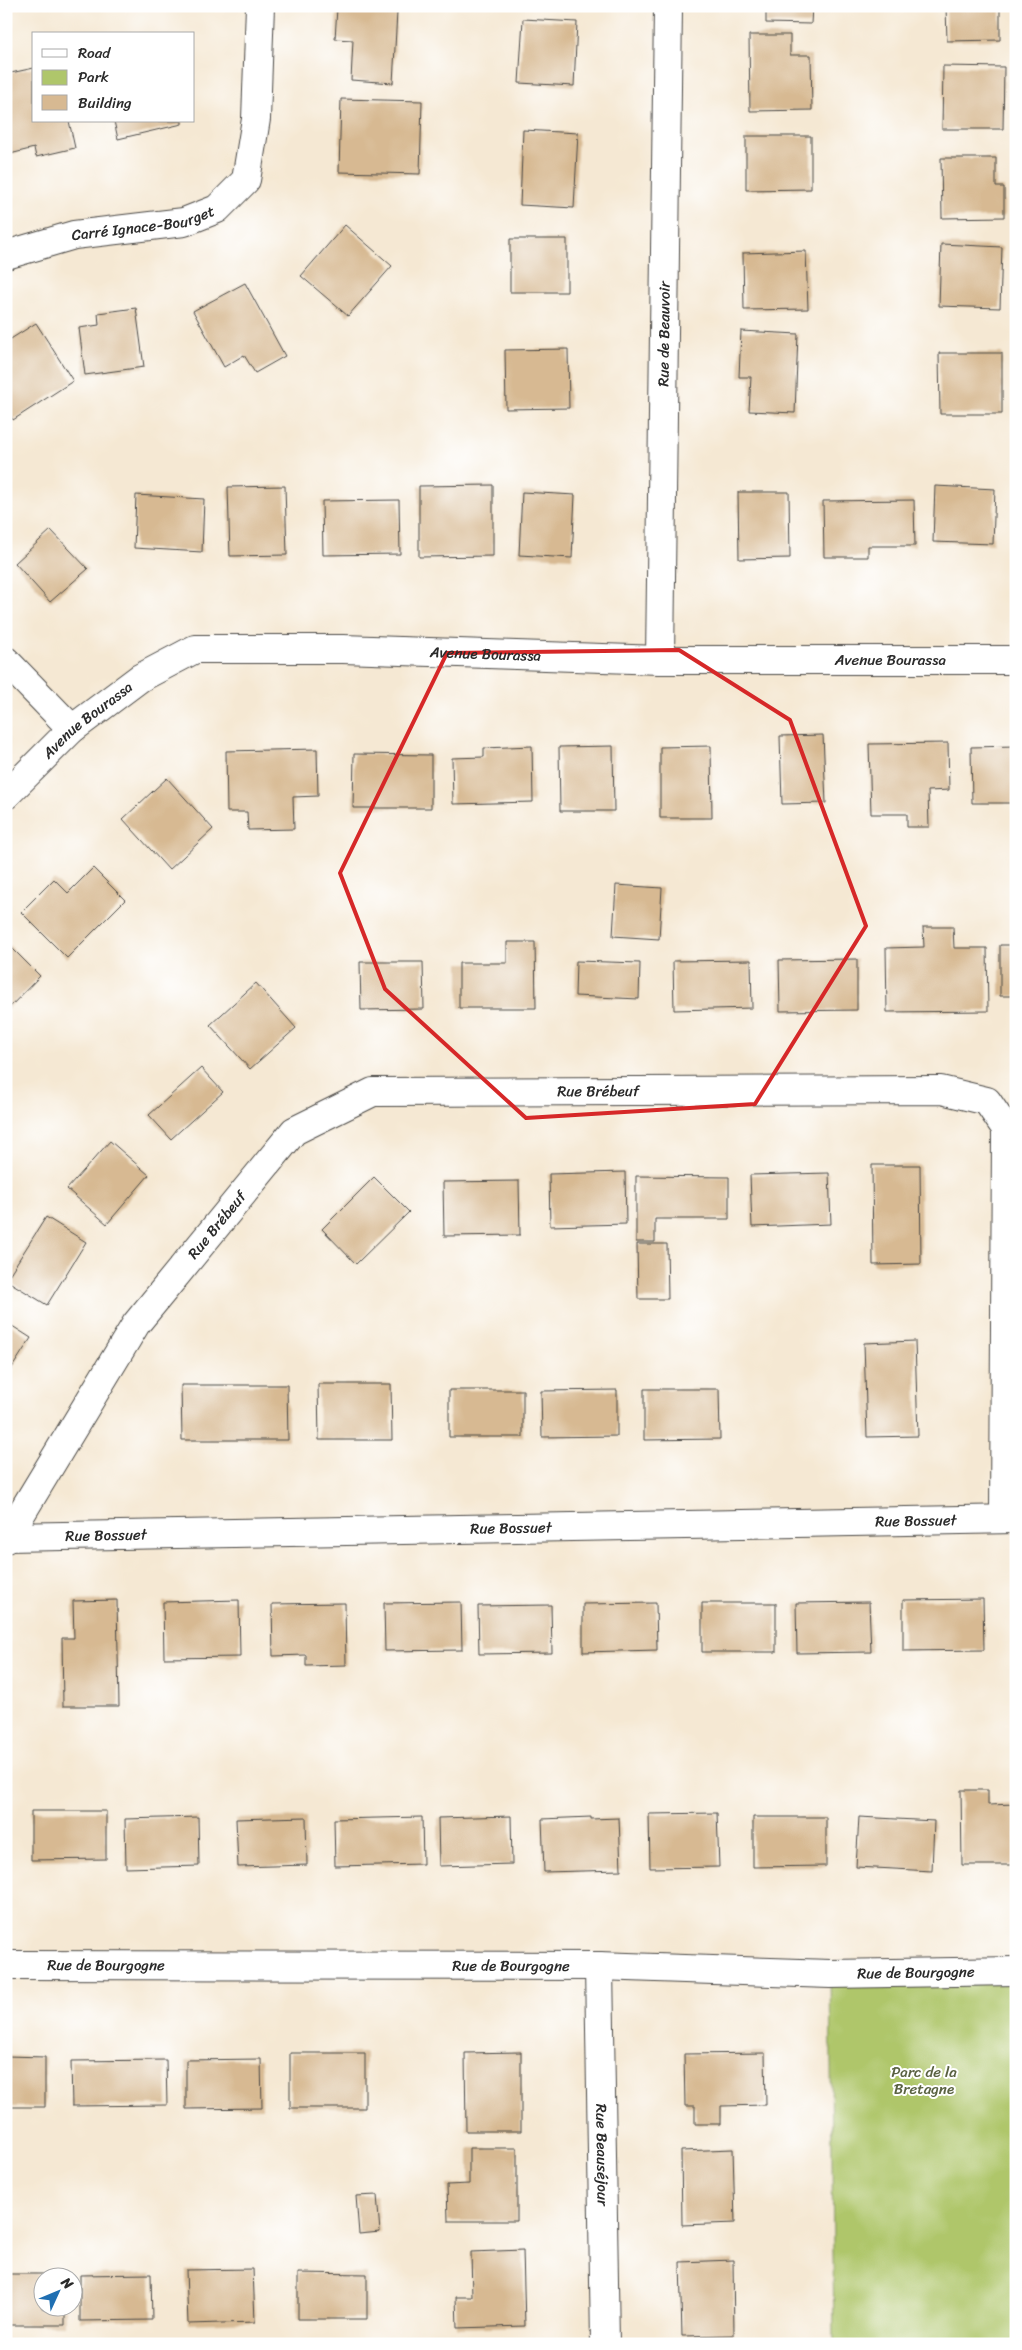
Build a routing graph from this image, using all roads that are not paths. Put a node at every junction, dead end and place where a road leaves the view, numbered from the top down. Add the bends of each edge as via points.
1 (260, 6) edge
2 (668, 6) edge
3 (6, 255) edge
4 (660, 660) junction
5 (1016, 660) edge
6 (6, 661) edge
7 (72, 729) junction
8 (6, 795) edge
9 (1010, 1518) edge
10 (7, 1538) edge
11 (6, 1965) edge
12 (599, 1966) junction
13 (1016, 1971) edge
14 (605, 2344) edge

1 - 3 street, Carré Ignace-Bourget via 254,128 246,180 217,209 184,222 74,235
2 - 4 street, Rue de Beauvoir
4 - 5 street, Avenue Bourassa
4 - 7 street, Avenue Bourassa via 343,649 195,649 140,678
6 - 7 street
7 - 8 street, Avenue Bourassa
9 - 10 street, Rue Bossuet
9 - 10 street, Rue Brébeuf via 1006,1129 987,1101 941,1090 373,1092 294,1131 136,1324
11 - 12 street, Rue de Bourgogne
12 - 13 street, Rue de Bourgogne via 830,1974
12 - 14 street, Rue Beauséjour

